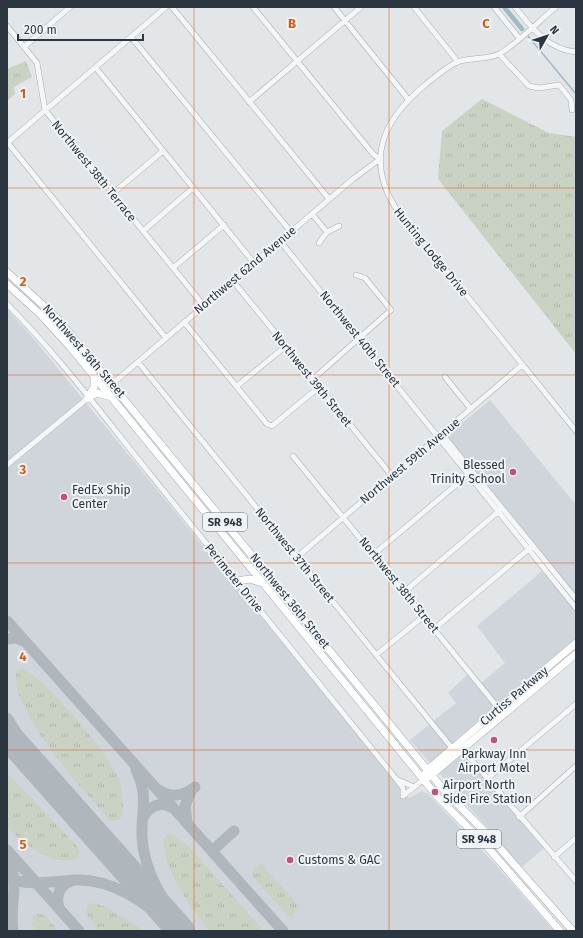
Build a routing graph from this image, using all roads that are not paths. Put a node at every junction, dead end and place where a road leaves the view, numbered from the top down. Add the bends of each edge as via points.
1 (70, 7) edge
2 (166, 7) edge
3 (172, 7) edge
4 (253, 7) edge
5 (334, 7) edge
6 (361, 7) edge
7 (414, 7) edge
8 (494, 7) edge
9 (515, 7) edge
10 (556, 7) edge
11 (345, 21) junction
12 (7, 26) edge
13 (532, 28) junction
14 (132, 38) junction
15 (519, 38) junction
16 (24, 47) junction
17 (576, 52) edge
18 (499, 54) junction
19 (297, 62) junction
20 (458, 62) junction
21 (96, 68) junction
22 (408, 99) junction
23 (249, 102) junction
24 (45, 110) junction
25 (572, 110) dead end
26 (7, 143) edge
27 (163, 151) junction
28 (380, 159) junction
29 (193, 188) junction
30 (112, 194) junction
31 (329, 200) junction
32 (312, 214) junction
33 (224, 225) junction
34 (339, 226) dead end
35 (142, 231) junction
36 (290, 232) junction
37 (327, 232) junction
38 (280, 241) junction
39 (319, 243) dead end
40 (254, 263) junction
41 (173, 268) junction
42 (7, 272) edge
43 (356, 275) dead end
44 (233, 281) junction
45 (7, 284) edge
46 (7, 304) edge
47 (204, 306) junction
48 (46, 307) junction
49 (40, 314) junction
50 (184, 322) junction
51 (166, 338) junction
52 (359, 338) junction
53 (286, 346) junction
54 (138, 362) junction
55 (522, 365) junction
56 (94, 375) junction
57 (445, 377) dead end
58 (313, 379) junction
59 (112, 384) junction
60 (237, 386) junction
61 (319, 387) junction
62 (88, 398) junction
63 (112, 398) junction
64 (471, 409) junction
65 (576, 432) edge
66 (439, 437) junction
67 (293, 456) dead end
68 (7, 465) edge
69 (470, 473) junction
70 (392, 476) junction
71 (193, 482) junction
72 (185, 488) junction
73 (500, 510) junction
74 (344, 518) junction
75 (531, 548) junction
76 (374, 554) junction
77 (297, 557) junction
78 (244, 560) junction
79 (258, 563) junction
80 (260, 580) junction
81 (237, 581) junction
82 (404, 592) junction
83 (576, 599) edge
84 (576, 608) edge
85 (424, 616) junction
86 (295, 622) junction
87 (310, 626) junction
88 (434, 629) junction
89 (576, 643) edge
90 (321, 654) junction
91 (576, 654) edge
92 (376, 655) junction
93 (351, 677) junction
94 (349, 688) junction
95 (576, 704) edge
96 (499, 708) junction
97 (504, 715) junction
98 (452, 748) junction
99 (463, 750) junction
100 (576, 766) edge
101 (427, 770) junction
102 (432, 776) junction
103 (487, 779) junction
104 (397, 780) junction
105 (423, 780) junction
106 (414, 787) junction
107 (519, 817) junction
108 (576, 838) edge
109 (554, 857) junction
110 (575, 879) edge
111 (560, 931) edge
112 (573, 931) edge

1 - 16 street
2 - 14 street
3 - 23 street
4 - 19 street
5 - 11 street
6 - 11 street
7 - 20 street
8 - 15 street
9 - 13 street
10 - 13 street, Hunting Lodge Drive
11 - 19 street
11 - 22 street
12 - 16 street, Northwest 38th Terrace
13 - 15 street, Hunting Lodge Drive
13 - 17 street via 550,44
14 - 21 street
14 - 36 street
15 - 18 street, Hunting Lodge Drive
16 - 24 street, Northwest 38th Terrace via 37,63
18 - 20 street, Hunting Lodge Drive
18 - 25 street via 529,86 538,88 559,85 571,100
19 - 23 street
19 - 28 street
20 - 22 street, Hunting Lodge Drive via 445,69
21 - 24 street
21 - 27 street
22 - 28 street, Hunting Lodge Drive via 389,124
23 - 31 street
24 - 26 street
24 - 30 street, Northwest 38th Terrace
26 - 51 street
27 - 29 street
27 - 30 street
28 - 31 street, Northwest 62nd Avenue via 373,162
28 - 55 street, Hunting Lodge Drive via 385,187 394,207
29 - 33 street
29 - 35 street
30 - 35 street, Northwest 38th Terrace
31 - 32 street, Northwest 62nd Avenue
32 - 36 street, Northwest 62nd Avenue
32 - 37 street
33 - 40 street
33 - 41 street
34 - 37 street
35 - 41 street, Northwest 38th Terrace
36 - 38 street, Northwest 62nd Avenue
37 - 39 street
38 - 40 street, Northwest 62nd Avenue
38 - 52 street, Northwest 40th Street
40 - 44 street, Northwest 62nd Avenue
41 - 47 street, Northwest 38th Terrace
42 - 48 main road, Northwest 36th Street / SR 948
43 - 52 street via 365,278 391,310
44 - 47 street, Northwest 62nd Avenue
44 - 53 street, Northwest 39th Street
45 - 49 main road, Northwest 36th Street / SR 948
46 - 62 street, Perimeter Drive
47 - 50 street, Northwest 62nd Avenue
48 - 49 main road
48 - 59 main road, Northwest 36th Street / SR 948
49 - 56 main road, Northwest 36th Street / SR 948
50 - 51 street, Northwest 62nd Avenue
50 - 60 street
51 - 54 street, Northwest 62nd Avenue
52 - 58 street
52 - 66 street, Northwest 40th Street
53 - 58 street, Northwest 39th Street
53 - 60 street
54 - 59 street, Northwest 62nd Avenue
54 - 77 street, Northwest 37th Street
55 - 64 street, Northwest 59th Avenue
55 - 65 street, Hunting Lodge Drive
56 - 62 main road via 94,387
56 - 63 main road, Northwest 36th Street / SR 948
57 - 64 street
58 - 61 street, Northwest 39th Street
59 - 71 main road, Northwest 36th Street / SR 948
60 - 61 street via 266,424 272,426
61 - 70 street, Northwest 39th Street
62 - 63 main road via 97,394
62 - 68 street
62 - 81 street, Perimeter Drive
63 - 72 main road, Northwest 36th Street / SR 948
64 - 66 street, Northwest 59th Avenue
66 - 69 street, Northwest 40th Street
66 - 70 street, Northwest 59th Avenue
67 - 74 street, Northwest 38th Street
69 - 73 street, Northwest 40th Street
69 - 76 street
70 - 74 street, Northwest 59th Avenue
71 - 72 main road
71 - 79 main road, Northwest 36th Street / SR 948
72 - 78 main road, Northwest 36th Street / SR 948
73 - 75 street, Northwest 40th Street
73 - 82 street
74 - 76 street, Northwest 38th Street
74 - 77 street, Northwest 59th Avenue
75 - 83 street, Northwest 40th Street
75 - 84 street, Northwest 40th Street
75 - 88 street
76 - 82 street, Northwest 38th Street
77 - 92 street, Northwest 37th Street
78 - 79 main road
78 - 80 main road, Northwest 36th Street / SR 948
79 - 80 main road
79 - 87 main road, Northwest 36th Street / SR 948
80 - 81 main road
80 - 86 main road, Northwest 36th Street / SR 948
81 - 104 street, Perimeter Drive
82 - 85 street, Northwest 38th Street
85 - 88 street, Northwest 38th Street
85 - 92 street
86 - 87 main road
86 - 90 main road, Northwest 36th Street / SR 948
87 - 93 main road, Northwest 36th Street / SR 948
88 - 96 street, Northwest 38th Street
89 - 96 main road, Curtiss Parkway
90 - 93 main road via 327,656 338,670
90 - 94 main road, Northwest 36th Street / SR 948
91 - 97 main road, Curtiss Parkway
92 - 98 street, Northwest 37th Street
93 - 94 main road via 348,682
93 - 101 main road, Northwest 36th Street / SR 948
94 - 105 main road, Northwest 36th Street / SR 948
95 - 103 street
96 - 97 street, Northwest 38th Street
96 - 98 main road, Curtiss Parkway
97 - 99 main road, Curtiss Parkway
98 - 101 main road, Curtiss Parkway
99 - 102 main road, Curtiss Parkway
99 - 103 street
100 - 107 street
101 - 102 main road, Northwest 36th Street / SR 948
101 - 105 main road
102 - 105 main road, Curtiss Parkway
102 - 112 main road, Northwest 36th Street / SR 948
103 - 107 street
104 - 106 street, Perimeter Drive
104 - 106 street, Perimeter Drive via 403,796
105 - 106 street
105 - 111 main road, Northwest 36th Street / SR 948 via 495,856
107 - 109 street
108 - 109 street
109 - 110 street

